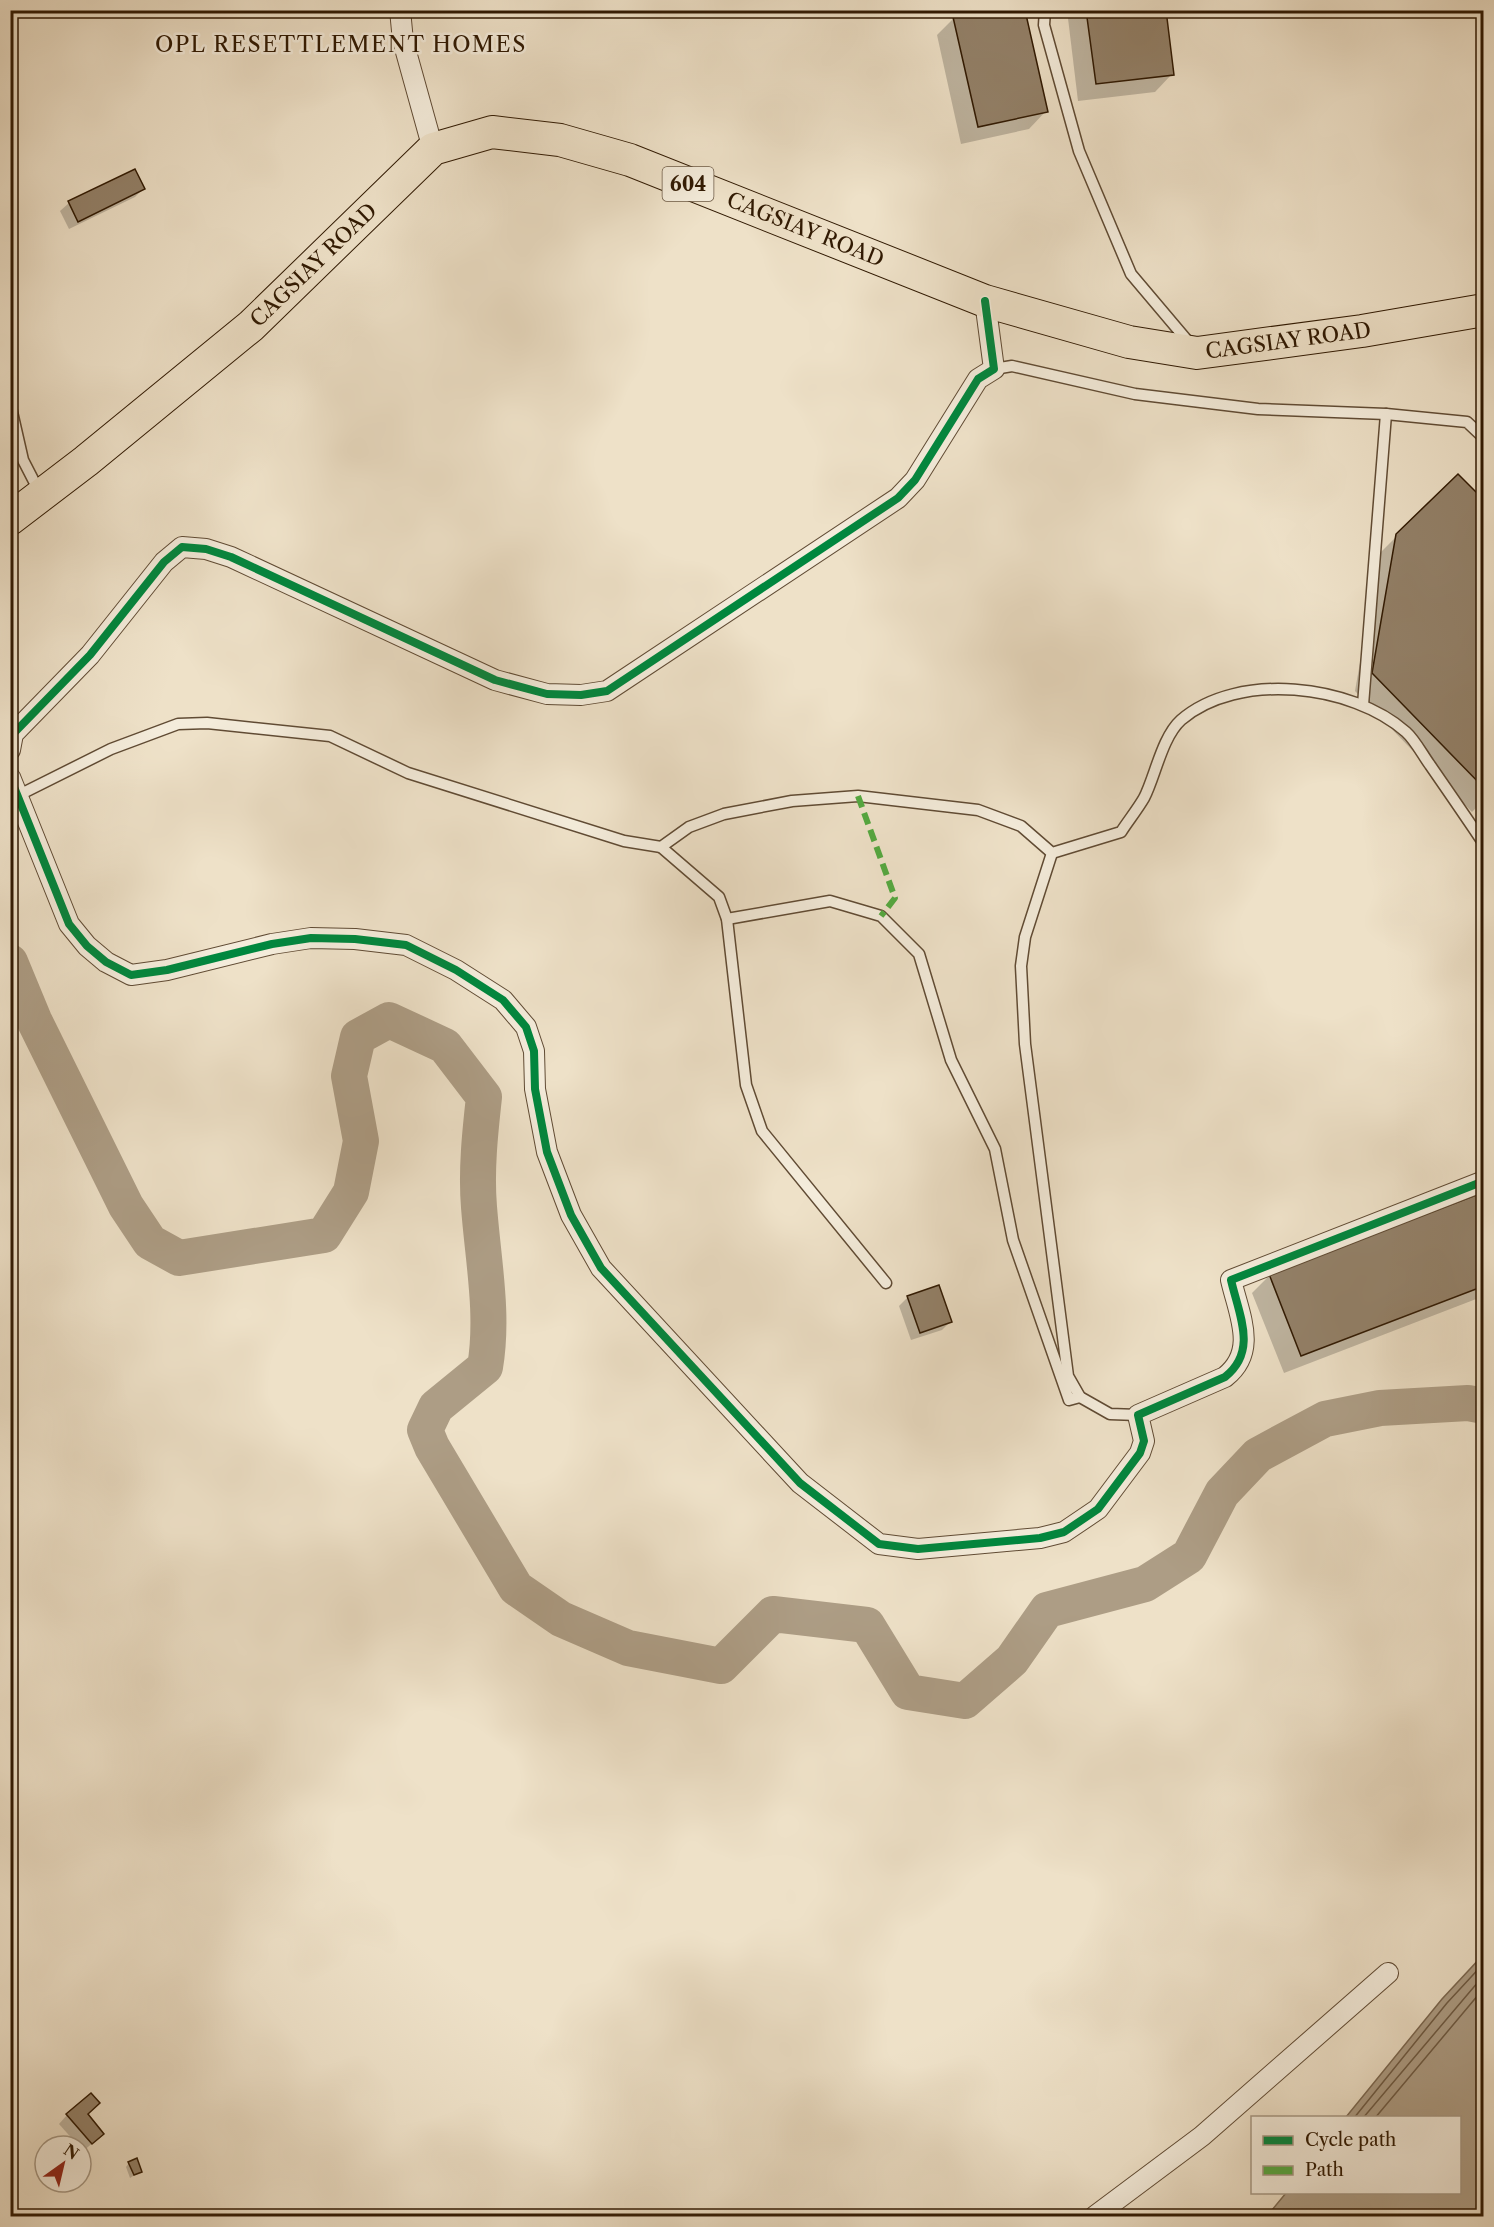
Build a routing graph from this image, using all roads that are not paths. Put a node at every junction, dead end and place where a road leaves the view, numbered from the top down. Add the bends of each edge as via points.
1 (400, 10) edge
2 (1045, 10) edge
3 (433, 149) junction
4 (985, 301) junction
5 (1484, 310) edge
6 (1197, 353) junction
7 (994, 369) junction
8 (10, 403) edge
9 (1386, 414) junction
10 (1484, 438) edge
11 (41, 496) junction
12 (10, 519) edge
13 (1363, 705) junction
14 (10, 750) edge
15 (10, 777) edge
16 (17, 796) junction
17 (1483, 843) edge
18 (661, 847) junction
19 (1052, 853) junction
20 (728, 919) junction
21 (1484, 1181) edge
22 (886, 1283) dead end
23 (1080, 1397) junction
24 (1138, 1415) junction
25 (1388, 1973) dead end
26 (1095, 2217) edge

1 - 3 street via 403,41
2 - 6 lane via 1044,25 1079,151 1131,274
3 - 4 main road, CAGSIAY ROAD / 604 via 492,132 560,140 630,160
3 - 11 main road, CAGSIAY ROAD / 604 via 250,326
4 - 6 main road, CAGSIAY ROAD / 604 via 1129,342
4 - 7 street
5 - 6 main road, CAGSIAY ROAD / 604
7 - 9 lane via 1012,366 1135,394 1247,407
7 - 14 street via 978,379 915,480 898,498 607,692 581,696 548,694 495,680 231,557 182,547 164,562 90,655 13,734
8 - 11 lane via 22,460
9 - 10 lane via 1467,422
9 - 13 lane
11 - 12 main road, CAGSIAY ROAD / 604
13 - 17 lane via 1408,733
13 - 19 lane via 1280,688 1223,696 1180,721 1160,755 1144,797 1121,832
15 - 16 street
16 - 18 lane via 111,749 178,724 207,723 330,736 408,772 624,841
16 - 24 street via 69,924 106,962 131,975 272,944 311,938 355,939 406,945 456,970 502,1000 526,1027 534,1050 535,1089 547,1152 570,1215 601,1268 800,1483 879,1544 918,1549 1040,1538 1064,1532 1098,1509 1140,1453 1144,1441
18 - 19 lane via 689,827 724,814 792,801 858,796 978,810 1021,826
18 - 20 lane via 719,897
19 - 23 lane via 1025,937 1021,966 1025,1044 1068,1376
20 - 22 lane via 746,1085 762,1131
20 - 23 lane via 830,901 881,916 919,954 951,1060 995,1149 1013,1240 1068,1400
21 - 24 street via 1231,1280 1246,1345 1235,1369
23 - 24 lane via 1110,1414
25 - 26 street via 1202,2136

